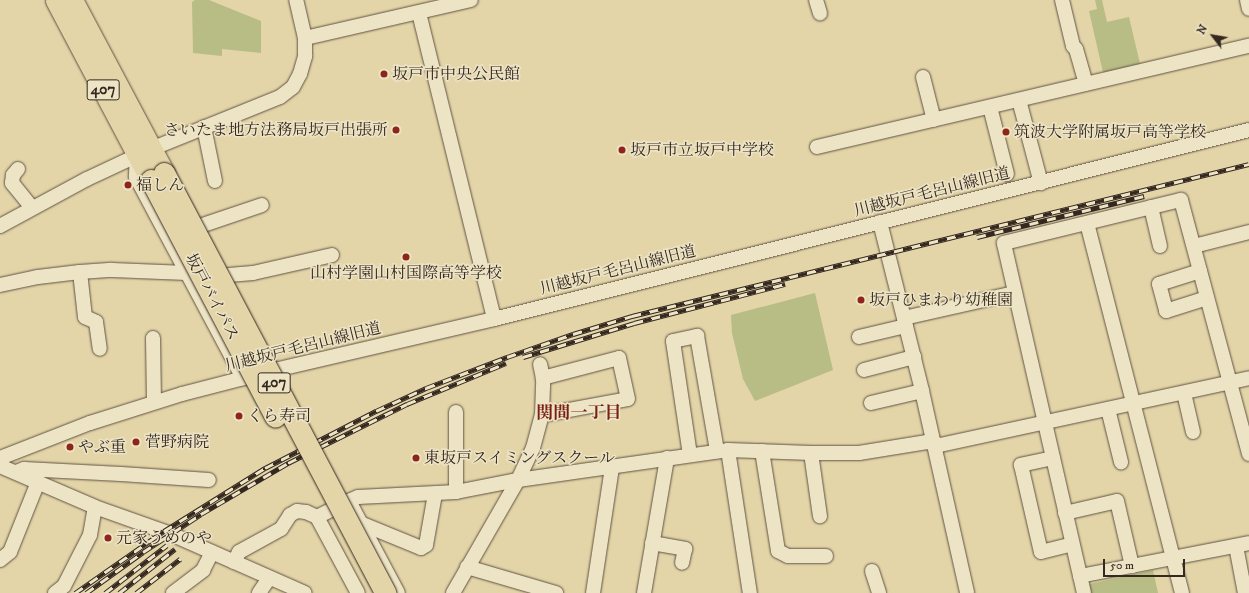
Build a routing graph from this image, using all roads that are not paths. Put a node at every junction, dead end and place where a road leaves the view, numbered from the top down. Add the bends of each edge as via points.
1 (56, 0) edge
2 (72, 0) edge
3 (296, 0) edge
4 (471, 0) edge
5 (1062, 0) edge
6 (1247, 0) edge
7 (1249, 9) edge
8 (419, 13) junction
9 (305, 38) junction
10 (1249, 46) edge
11 (922, 78) dead end
12 (1086, 84) junction
13 (1019, 100) junction
14 (990, 107) junction
15 (934, 120) junction
16 (204, 127) junction
17 (1249, 130) edge
18 (817, 148) dead end
19 (144, 152) junction
20 (18, 169) dead end
21 (1007, 174) dead end
22 (157, 177) junction
23 (215, 181) dead end
24 (1041, 183) junction
25 (262, 205) dead end
26 (1151, 207) junction
27 (32, 208) junction
28 (880, 222) junction
29 (1087, 223) junction
30 (202, 225) junction
31 (0, 226) edge
32 (1249, 232) edge
33 (1160, 246) dead end
34 (1194, 246) junction
35 (332, 255) dead end
36 (1200, 271) junction
37 (80, 272) junction
38 (187, 273) junction
39 (229, 275) junction
40 (0, 285) edge
41 (1015, 293) junction
42 (1207, 298) junction
43 (494, 319) junction
44 (905, 322) junction
45 (859, 337) dead end
46 (153, 338) dead end
47 (100, 349) dead end
48 (914, 357) junction
49 (540, 364) dead end
50 (279, 369) junction
51 (864, 370) dead end
52 (243, 378) junction
53 (544, 378) junction
54 (1249, 378) edge
55 (1229, 383) junction
56 (922, 391) junction
57 (1184, 393) junction
58 (154, 402) junction
59 (870, 404) dead end
60 (1132, 404) junction
61 (1108, 409) junction
62 (456, 412) dead end
63 (542, 415) junction
64 (1045, 422) junction
65 (1194, 432) dead end
66 (934, 444) junction
67 (723, 450) junction
68 (762, 451) junction
69 (812, 453) junction
70 (1249, 454) edge
71 (690, 455) junction
72 (0, 458) edge
73 (667, 458) junction
74 (1053, 458) junction
75 (1121, 462) dead end
76 (0, 466) edge
77 (612, 467) junction
78 (16, 472) junction
79 (209, 480) dead end
80 (518, 480) junction
81 (38, 482) junction
82 (456, 492) junction
83 (435, 494) junction
84 (349, 501) junction
85 (95, 507) junction
86 (1065, 513) junction
87 (820, 516) dead end
88 (317, 517) junction
89 (360, 523) junction
90 (652, 543) junction
91 (1072, 544) junction
92 (1242, 545) edge
93 (212, 552) junction
94 (826, 556) dead end
95 (1173, 558) junction
96 (0, 560) edge
97 (234, 562) junction
98 (682, 563) dead end
99 (1132, 566) junction
100 (467, 567) junction
101 (872, 571) dead end
102 (1080, 576) junction
103 (269, 578) junction
104 (529, 589) edge
105 (55, 593) edge
106 (174, 593) edge
107 (260, 593) edge
108 (305, 593) edge
109 (358, 593) edge
110 (369, 593) edge
111 (385, 593) edge
112 (398, 593) edge
113 (453, 593) edge
114 (556, 593) edge
115 (593, 593) edge
116 (644, 593) edge
117 (750, 593) edge
118 (879, 593) edge
119 (967, 593) edge
120 (1084, 593) edge
121 (1182, 593) edge
122 (1245, 593) edge

1 - 19 highway, 坂戸バイパス / 407
2 - 19 highway, 坂戸バイパス / 407
3 - 9 street
4 - 8 street
5 - 12 street via 1073,46
6 - 7 street
8 - 9 street
8 - 43 street
9 - 16 street via 305,56 293,87 280,97
10 - 12 street
11 - 15 street
12 - 13 street
13 - 14 street
13 - 24 street
14 - 15 street
14 - 21 street
15 - 18 street
16 - 19 street
16 - 23 street
17 - 24 street, 川越坂戸毛呂山線旧道
19 - 22 highway, 坂戸バイパス / 407
19 - 27 street via 106,175
19 - 30 street via 169,163
19 - 38 street via 136,177 148,205
20 - 27 street via 13,175 12,183
22 - 110 highway, 坂戸バイパス / 407, bridge
22 - 111 highway, 坂戸バイパス / 407, bridge
24 - 28 street, 川越坂戸毛呂山線旧道
25 - 30 street
26 - 29 street
26 - 33 street
26 - 34 street via 1181,200
27 - 31 street
28 - 43 street, 川越坂戸毛呂山線旧道
28 - 44 street
29 - 41 street via 1004,243
29 - 60 street
30 - 39 street
32 - 34 street
34 - 36 street
35 - 39 street via 253,273
36 - 42 street
36 - 42 street via 1159,284 1166,311
37 - 38 street via 112,270
37 - 40 street
37 - 47 street via 85,317 96,322
38 - 52 street
39 - 50 street
41 - 44 street
41 - 64 street
42 - 55 street
43 - 50 street, 川越坂戸毛呂山線旧道
44 - 45 street
44 - 48 street
46 - 58 street
48 - 51 street
48 - 56 street
49 - 53 street
50 - 52 street, 川越坂戸毛呂山線旧道
52 - 58 street, 川越坂戸毛呂山線旧道
53 - 63 street
53 - 63 street via 619,358 628,399
54 - 55 street
55 - 57 street
55 - 70 street
56 - 59 street
56 - 66 street
57 - 60 street
57 - 65 street
58 - 72 street, 川越坂戸毛呂山線旧道 via 90,422
60 - 61 street
60 - 95 street
61 - 64 street
61 - 75 street
62 - 82 street
63 - 80 street via 533,448
64 - 66 street via 940,445
64 - 74 street
66 - 69 street via 928,442 859,452
66 - 119 street
67 - 68 street
67 - 71 street
67 - 71 street via 697,336 673,341
67 - 117 street
68 - 69 street
68 - 94 street via 778,551 788,556
69 - 87 street
71 - 73 street
73 - 77 street
73 - 90 street
74 - 86 street
74 - 91 street via 1021,465 1041,552
76 - 78 street
77 - 80 street
77 - 115 street
78 - 79 street via 24,469
78 - 81 street
80 - 82 street
80 - 100 street
81 - 85 street
81 - 96 street via 10,552
82 - 83 street
83 - 84 street via 367,492
83 - 89 street via 426,545 422,548
84 - 88 street
84 - 89 street
85 - 93 street via 171,534
85 - 105 street via 90,535 64,586
86 - 91 street
86 - 99 street via 1117,501
88 - 97 street via 306,512 290,515 281,529 239,552
88 - 109 street
89 - 112 street
90 - 98 street via 685,549
90 - 116 street
91 - 102 street
92 - 95 street
92 - 122 street
93 - 97 street
93 - 106 street via 203,570
95 - 99 street
95 - 121 street
97 - 103 street
99 - 102 street
100 - 104 street
100 - 113 street
101 - 118 street
102 - 120 street
103 - 107 street
103 - 108 street
104 - 114 street

